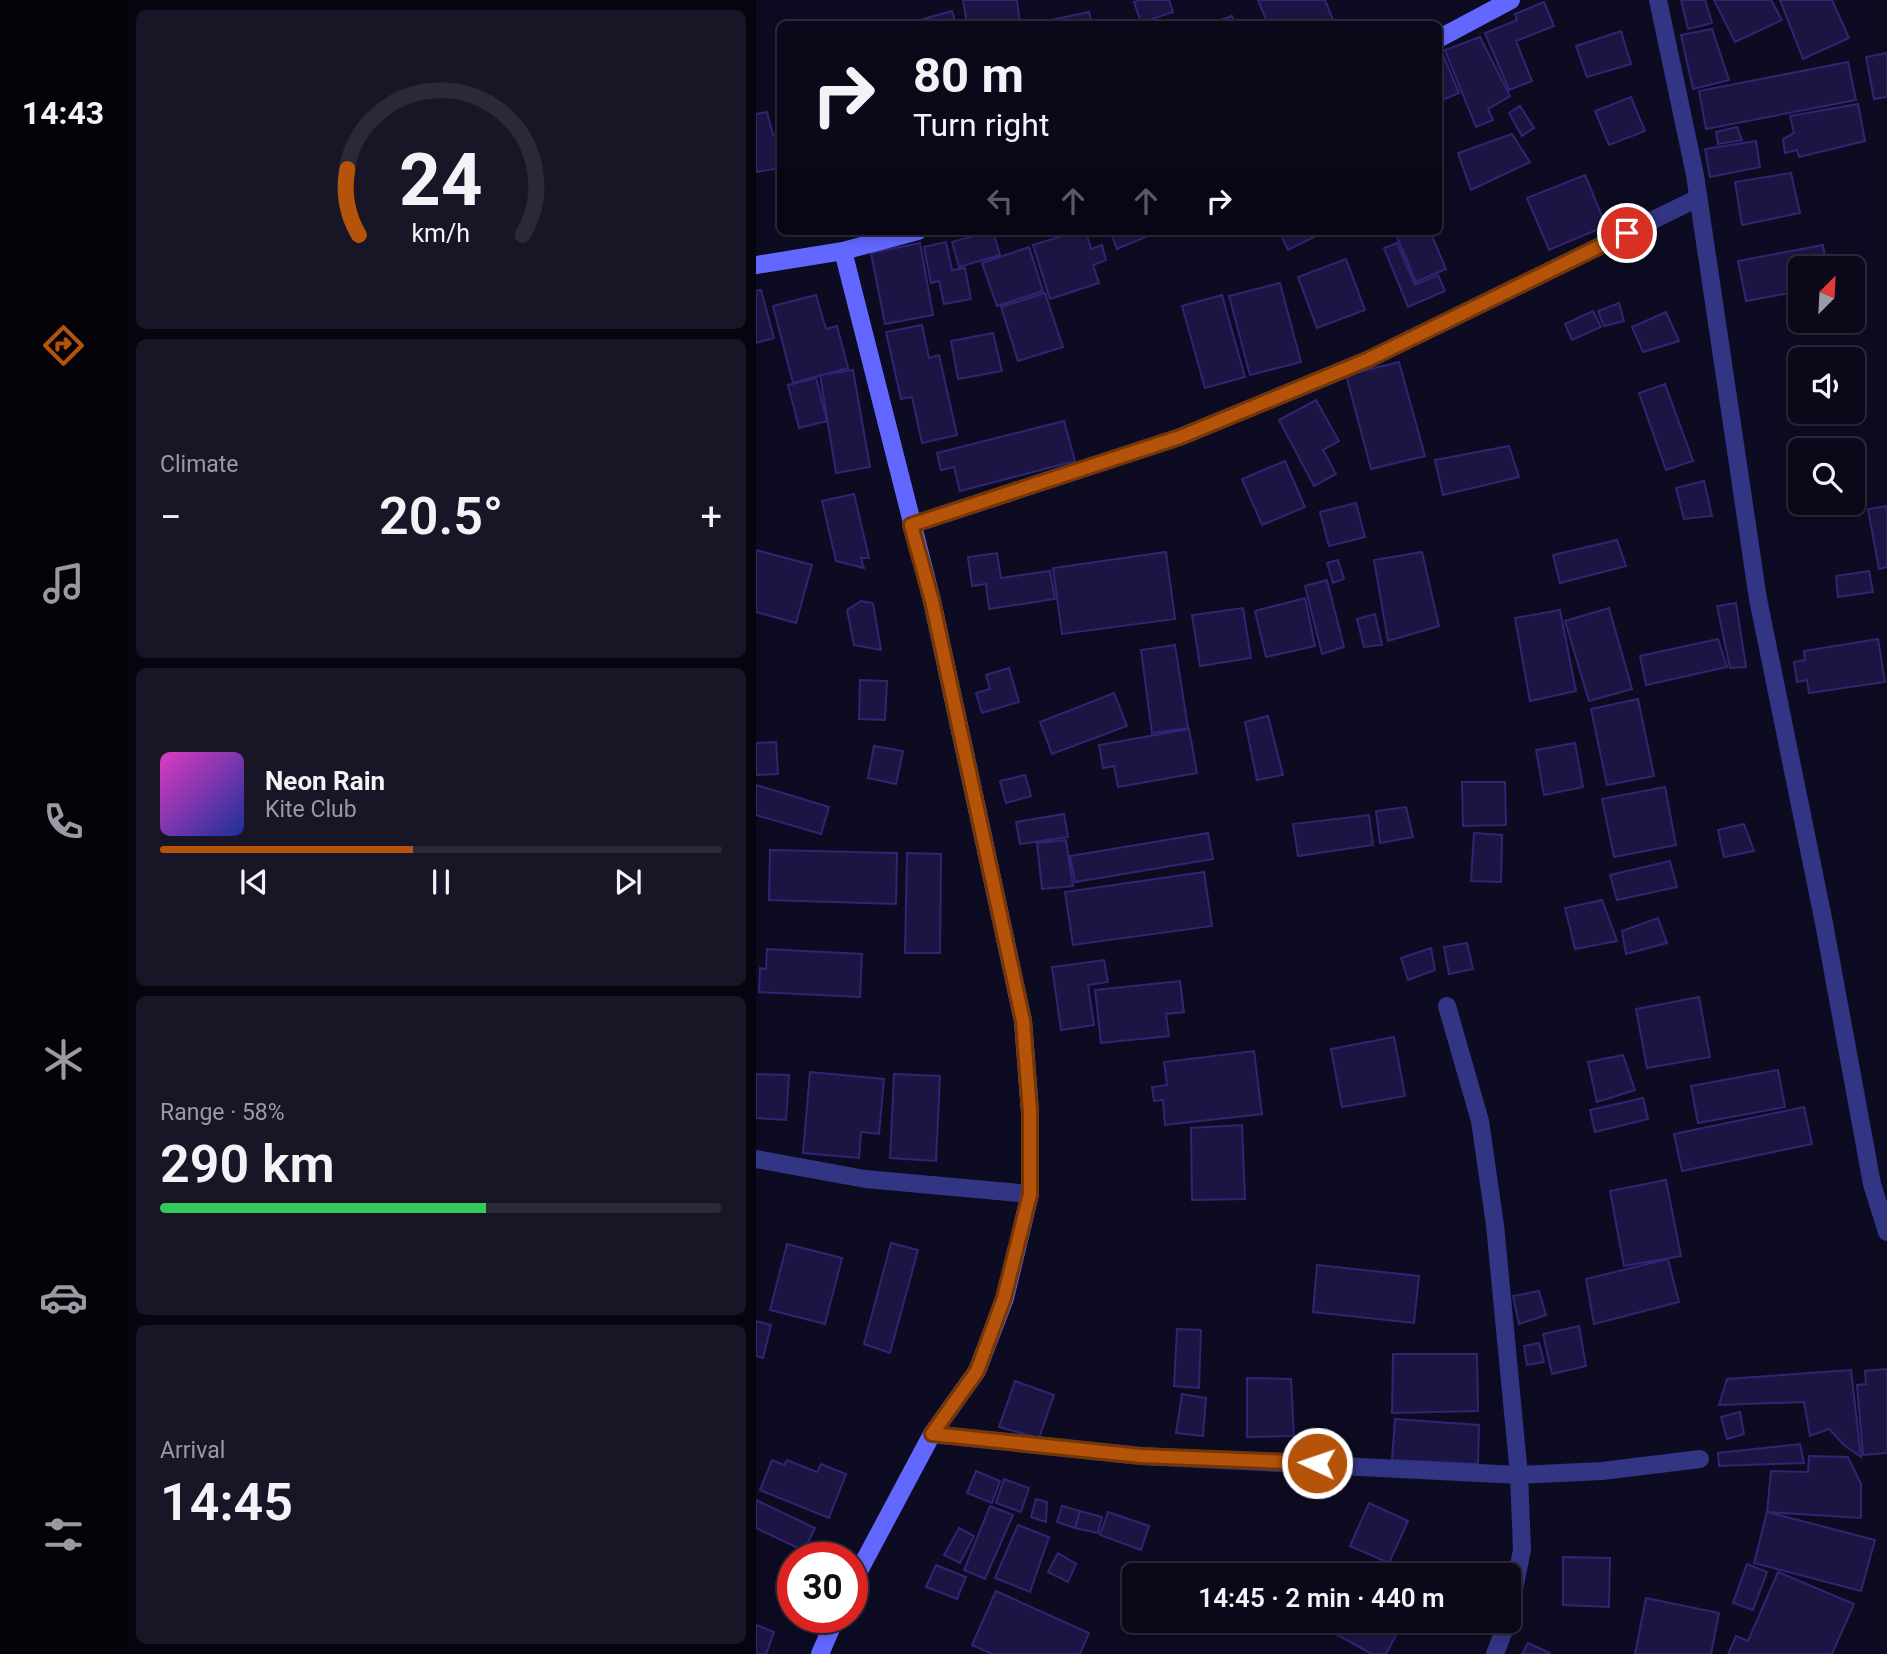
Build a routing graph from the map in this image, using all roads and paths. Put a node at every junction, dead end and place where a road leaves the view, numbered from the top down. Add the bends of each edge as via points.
1 (1511, 0) edge
2 (1658, 0) edge
3 (1442, 37) edge
4 (1698, 198) junction
5 (903, 235) edge
6 (843, 251) junction
7 (756, 265) edge
8 (911, 525) junction
9 (1447, 1006) dead end
10 (756, 1159) edge
11 (1030, 1194) junction
12 (1887, 1232) edge
13 (932, 1434) junction
14 (1700, 1459) dead end
15 (1519, 1475) junction
16 (868, 1554) edge
17 (1519, 1563) edge
18 (829, 1633) edge
19 (1503, 1633) edge
20 (820, 1654) edge
21 (1495, 1654) edge

1 - 3 street
2 - 4 street
4 - 8 street via 1330,376 1180,437
4 - 12 street via 1758,599 1871,1184
5 - 6 street
6 - 7 street
6 - 8 street
8 - 11 street via 932,601 1023,1021
9 - 15 street via 1480,1121
10 - 11 street via 865,1179
11 - 13 street via 1004,1298 977,1371
13 - 15 street via 1141,1456
13 - 16 street
14 - 15 street
15 - 17 street
18 - 20 street
19 - 21 street

